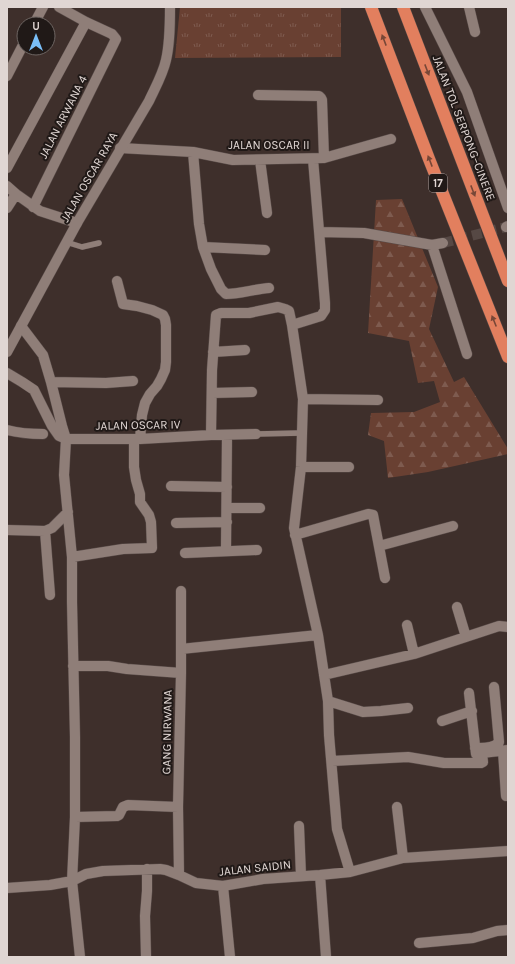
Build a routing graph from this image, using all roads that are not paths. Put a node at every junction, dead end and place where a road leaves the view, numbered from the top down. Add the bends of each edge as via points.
1 (43, 7) edge
2 (59, 7) edge
3 (170, 7) edge
4 (371, 7) edge
5 (403, 7) edge
6 (425, 7) edge
7 (469, 7) edge
8 (38, 16) edge
9 (86, 22) junction
10 (475, 32) dead end
11 (17, 56) edge
12 (7, 76) edge
13 (258, 95) dead end
14 (391, 139) dead end
15 (120, 148) junction
16 (193, 152) junction
17 (324, 158) junction
18 (312, 159) junction
19 (260, 160) junction
20 (7, 168) edge
21 (7, 186) edge
22 (16, 194) junction
23 (32, 207) junction
24 (7, 208) edge
25 (508, 208) edge
26 (267, 213) dead end
27 (77, 223) junction
28 (320, 232) junction
29 (66, 242) junction
30 (99, 243) dead end
31 (443, 243) tunnel mouth
32 (432, 244) junction
33 (203, 247) junction
34 (265, 250) dead end
35 (117, 281) dead end
36 (508, 281) edge
37 (269, 288) dead end
38 (292, 325) junction
39 (21, 326) junction
40 (245, 350) dead end
41 (7, 352) edge
42 (213, 352) junction
43 (466, 354) dead end
44 (508, 357) edge
45 (7, 372) edge
46 (133, 381) dead end
47 (51, 382) junction
48 (252, 392) dead end
49 (212, 393) junction
50 (303, 399) junction
51 (378, 400) dead end
52 (7, 430) edge
53 (302, 433) junction
54 (42, 434) dead end
55 (256, 434) joint
56 (211, 435) junction
57 (227, 435) junction
58 (66, 439) junction
59 (137, 439) junction
60 (349, 467) dead end
61 (302, 468) junction
62 (171, 486) dead end
63 (227, 487) junction
64 (227, 508) junction
65 (260, 508) dead end
66 (68, 512) junction
67 (227, 522) junction
68 (176, 523) dead end
69 (452, 526) dead end
70 (7, 530) edge
71 (45, 531) junction
72 (295, 535) junction
73 (379, 546) junction
74 (226, 550) junction
75 (258, 550) dead end
76 (186, 553) dead end
77 (72, 557) junction
78 (385, 578) dead end
79 (182, 591) dead end
80 (50, 596) dead end
81 (457, 607) dead end
82 (407, 625) dead end
83 (508, 626) edge
84 (318, 635) junction
85 (466, 637) junction
86 (181, 650) junction
87 (414, 654) junction
88 (73, 666) junction
89 (181, 673) junction
90 (324, 675) junction
91 (494, 687) dead end
92 (470, 694) dead end
93 (328, 701) junction
94 (408, 708) dead end
95 (472, 711) junction
96 (442, 721) dead end
97 (475, 748) junction
98 (505, 751) edge
99 (332, 761) junction
100 (473, 763) junction
101 (506, 796) dead end
102 (178, 807) junction
103 (397, 807) dead end
104 (75, 817) junction
105 (299, 826) dead end
106 (508, 850) edge
107 (403, 858) junction
108 (148, 870) junction
109 (350, 872) junction
110 (179, 875) junction
111 (320, 875) junction
112 (301, 876) junction
113 (72, 880) junction
114 (223, 886) junction
115 (7, 888) edge
116 (508, 930) edge
117 (418, 943) dead end
118 (80, 957) edge
119 (146, 957) edge
120 (230, 957) edge
121 (326, 957) edge

1 - 8 street
2 - 9 street
3 - 15 street, JALAN OSCAR RAYA via 166,61 149,101
44 -> 4 highway, 17
5 -> 36 highway, JALAN TOL SERPONG–CINERE
6 - 25 street via 467,92
7 - 10 street
9 - 20 street
9 - 23 street, JALAN ARWANA 4 via 112,34 116,38 114,45
11 - 12 street
13 - 17 street via 319,96 322,100
14 - 17 street, JALAN OSCAR II
15 - 16 street, JALAN OSCAR II
15 - 27 street, JALAN OSCAR RAYA
16 - 19 street, JALAN OSCAR II via 233,160
16 - 33 street
17 - 18 street, JALAN OSCAR II
18 - 19 street, JALAN OSCAR II
18 - 28 street
19 - 26 street
21 - 22 street
22 - 23 street
22 - 24 street
23 - 27 street
27 - 29 street, JALAN OSCAR RAYA
28 - 32 street via 364,233
28 - 38 street via 325,310 321,316
29 - 30 lane via 82,247
29 - 39 street, JALAN OSCAR RAYA
31 - 32 street
32 - 43 street
33 - 34 street
33 - 37 street via 211,269 226,294
35 - 59 street via 123,304 163,315 166,325 165,370 145,403
38 - 42 street via 288,311 278,307 249,313 220,313 216,315
38 - 50 street
39 - 41 street, JALAN OSCAR RAYA
39 - 47 street via 43,355
40 - 42 street
42 - 49 street
45 - 58 street via 34,390 52,426 59,436
46 - 47 street
47 - 58 street
48 - 49 street
49 - 56 street
50 - 51 street
50 - 53 street
52 - 54 street
53 - 55 lane, JALAN OSCAR IV
53 - 61 street
55 - 57 street, JALAN OSCAR IV
56 - 57 street, JALAN OSCAR IV
56 - 59 street, JALAN OSCAR IV
57 - 63 street
58 - 59 street, JALAN OSCAR IV
58 - 66 street via 64,475
59 - 77 street via 134,468 140,502 151,522 152,548 123,549
60 - 61 street
61 - 72 street
62 - 63 street
63 - 64 street
64 - 65 street
64 - 67 street
66 - 71 street via 52,528
66 - 77 street
67 - 68 street
67 - 74 street
69 - 73 street
70 - 71 street
71 - 80 street
72 - 73 street via 369,514 374,516
72 - 84 street
73 - 78 street
74 - 75 street
74 - 76 street
77 - 88 street
79 - 86 street, GANG NIRWANA
81 - 85 street
82 - 87 street
83 - 85 street via 499,626
84 - 86 street
84 - 90 street
85 - 87 street
86 - 89 street, GANG NIRWANA
87 - 90 street
88 - 89 street via 108,666
88 - 104 street
89 - 102 street, GANG NIRWANA
90 - 93 street
91 - 97 street via 499,742 492,747
92 - 95 street
93 - 94 street via 363,712
93 - 99 street
95 - 96 street
95 - 97 street
97 - 100 street via 476,760
98 - 100 street via 482,753 482,763
98 - 101 street
99 - 100 street via 408,757 454,764
99 - 109 street via 337,829
102 - 104 street via 128,806 123,807 117,816
102 - 110 street, GANG NIRWANA
103 - 107 street
104 - 113 street
105 - 112 street
106 - 107 street, JALAN SAIDIN
107 - 109 street, JALAN SAIDIN
108 - 110 street, JALAN SAIDIN via 160,869
108 - 113 street, JALAN SAIDIN via 103,871
108 - 119 street
109 - 111 street, JALAN SAIDIN
110 - 114 street, JALAN SAIDIN via 196,883
111 - 112 street, JALAN SAIDIN
111 - 121 street
112 - 114 street, JALAN SAIDIN
113 - 115 street, JALAN SAIDIN via 50,885
113 - 118 street
114 - 120 street
116 - 117 street via 473,938

